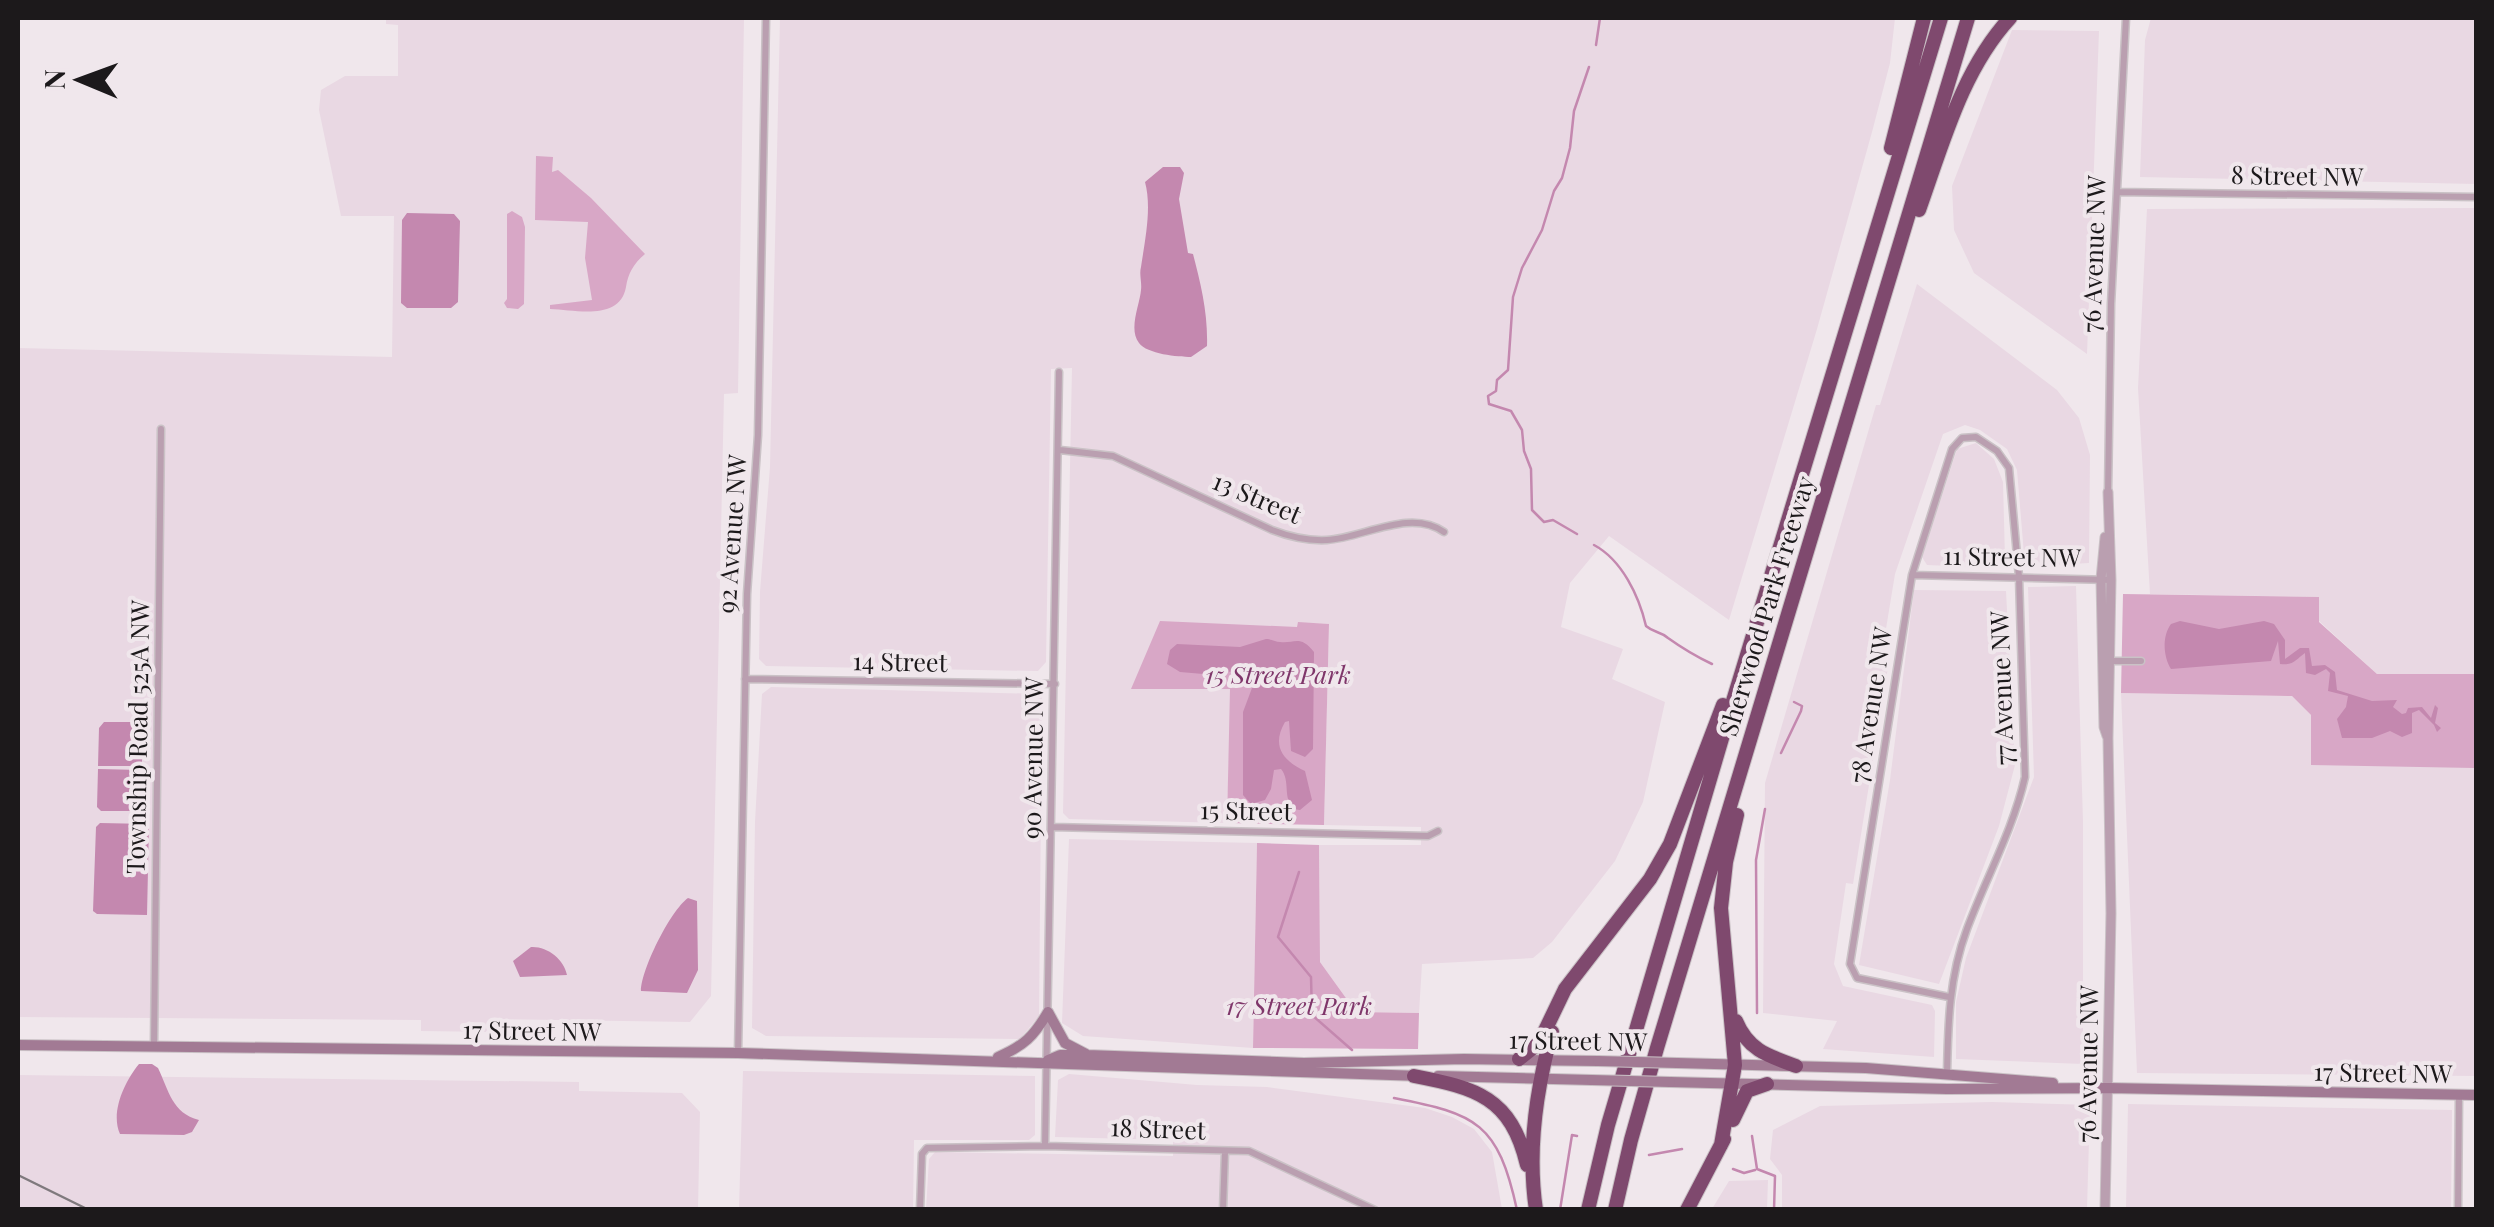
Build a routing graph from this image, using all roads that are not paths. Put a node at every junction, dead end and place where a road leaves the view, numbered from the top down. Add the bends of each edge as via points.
1 (766, 18) edge
2 (1924, 18) edge
3 (1940, 18) edge
4 (1968, 18) edge
5 (2010, 18) edge
6 (2126, 18) edge
7 (2117, 192) junction
8 (2476, 197) edge
9 (1880, 212) junction
10 (1896, 254) junction
11 (1059, 372) dead end
12 (161, 429) dead end
13 (1954, 446) joint
14 (1060, 450) junction
15 (2108, 492) joint
16 (1444, 532) dead end
17 (1912, 574) junction
18 (2019, 576) junction
19 (2106, 579) junction
20 (1750, 650) junction
21 (2112, 661) junction
22 (2141, 661) dead end
23 (1772, 666) junction
24 (745, 679) junction
25 (1055, 684) junction
26 (2108, 738) junction
27 (1052, 827) junction
28 (1438, 830) dead end
29 (1578, 972) junction
30 (1728, 986) junction
31 (1949, 997) junction
32 (1048, 1012) junction
33 (18, 1045) edge
34 (154, 1046) junction
35 (738, 1053) junction
36 (1087, 1055) junction
37 (992, 1059) junction
38 (1519, 1060) junction
39 (1544, 1060) junction
40 (1047, 1061) junction
41 (1735, 1064) junction
42 (1796, 1066) junction
43 (1947, 1074) junction
44 (1414, 1076) junction
45 (1541, 1079) junction
46 (1732, 1084) junction
47 (1767, 1084) junction
48 (2109, 1088) junction
49 (2459, 1094) junction
50 (2476, 1094) edge
51 (1720, 1145) junction
52 (1044, 1146) junction
53 (1225, 1151) junction
54 (1533, 1190) junction
55 (920, 1210) edge
56 (1223, 1210) edge
57 (1375, 1210) edge
58 (1536, 1210) edge
59 (1588, 1210) edge
60 (1615, 1210) edge
61 (1688, 1210) edge
62 (2105, 1210) edge
63 (2458, 1210) edge

1 - 24 street, 92 Avenue NW via 758,435
2 - 9 highway via 1883,176
3 - 9 highway, Sherwood Park Freeway
4 - 10 highway, Sherwood Park Freeway
5 - 10 highway via 1969,78 1908,239
6 - 7 street, 76 Avenue NW
7 - 8 street, 8 Street NW
7 - 15 street, 76 Avenue NW
9 - 20 highway, Sherwood Park Freeway
10 - 23 highway, Sherwood Park Freeway
11 - 14 street, 90 Avenue NW
12 - 34 street, Township Road 525A NW
13 - 17 street, 78 Avenue NW
13 - 18 street, 77 Avenue NW via 1976,436 2009,468
14 - 16 street, 13 Street via 1113,456 1299,538 1336,539 1391,525
14 - 25 street, 90 Avenue NW
15 - 19 street, 76 Avenue NW
17 - 18 street, 11 Street NW
17 - 31 street, 78 Avenue NW via 1850,964 1862,979
18 - 19 street, 11 Street NW
18 - 31 street, 77 Avenue NW via 2025,777 1966,932
19 - 21 street, 76 Avenue NW
19 - 26 street, 76 Avenue NW
20 - 29 highway via 1670,844 1642,892
20 - 59 highway, Sherwood Park Freeway
21 - 22 street
21 - 26 street, 76 Avenue NW
23 - 30 highway via 1722,885
23 - 60 highway, Sherwood Park Freeway
24 - 25 street, 14 Street
24 - 35 street, 92 Avenue NW
25 - 27 street, 90 Avenue NW
26 - 48 street, 76 Avenue NW
27 - 28 street, 15 Street via 1428,836
27 - 32 street, 90 Avenue NW
29 - 38 highway via 1540,1043
29 - 39 highway
30 - 41 highway
30 - 42 highway via 1750,1044
31 - 43 street, 77 Avenue NW
32 - 36 main road via 1065,1043
32 - 37 main road via 1023,1046
32 - 40 street, 90 Avenue NW
33 - 34 main road, 17 Street NW
34 - 35 main road, 17 Street NW
35 - 37 main road, 17 Street NW
36 - 38 main road, 17 Street NW via 1322,1063
36 - 40 main road, 17 Street NW
37 - 40 main road, 17 Street NW
38 - 39 main road, 17 Street NW
39 - 41 main road, 17 Street NW, bridge
39 - 45 highway
40 - 44 main road, 17 Street NW
40 - 52 street, 90 Avenue NW
41 - 42 main road, 17 Street NW
41 - 46 highway
42 - 43 main road, 17 Street NW
43 - 48 main road, 17 Street NW
44 - 45 main road, 17 Street NW
44 - 54 highway via 1470,1088 1499,1108 1515,1128
45 - 46 main road, 17 Street NW, bridge
45 - 54 highway
46 - 47 main road, 17 Street NW
46 - 51 highway
47 - 48 main road, 17 Street NW
47 - 51 highway via 1747,1091
48 - 49 main road, 17 Street NW
48 - 62 street, 76 Avenue NW
49 - 50 main road, 17 Street NW
49 - 63 street
51 - 61 highway
52 - 53 street, 18 Street
52 - 55 street, 18 Street via 927,1148
53 - 56 street
53 - 57 street, 18 Street via 1249,1151
54 - 58 highway

